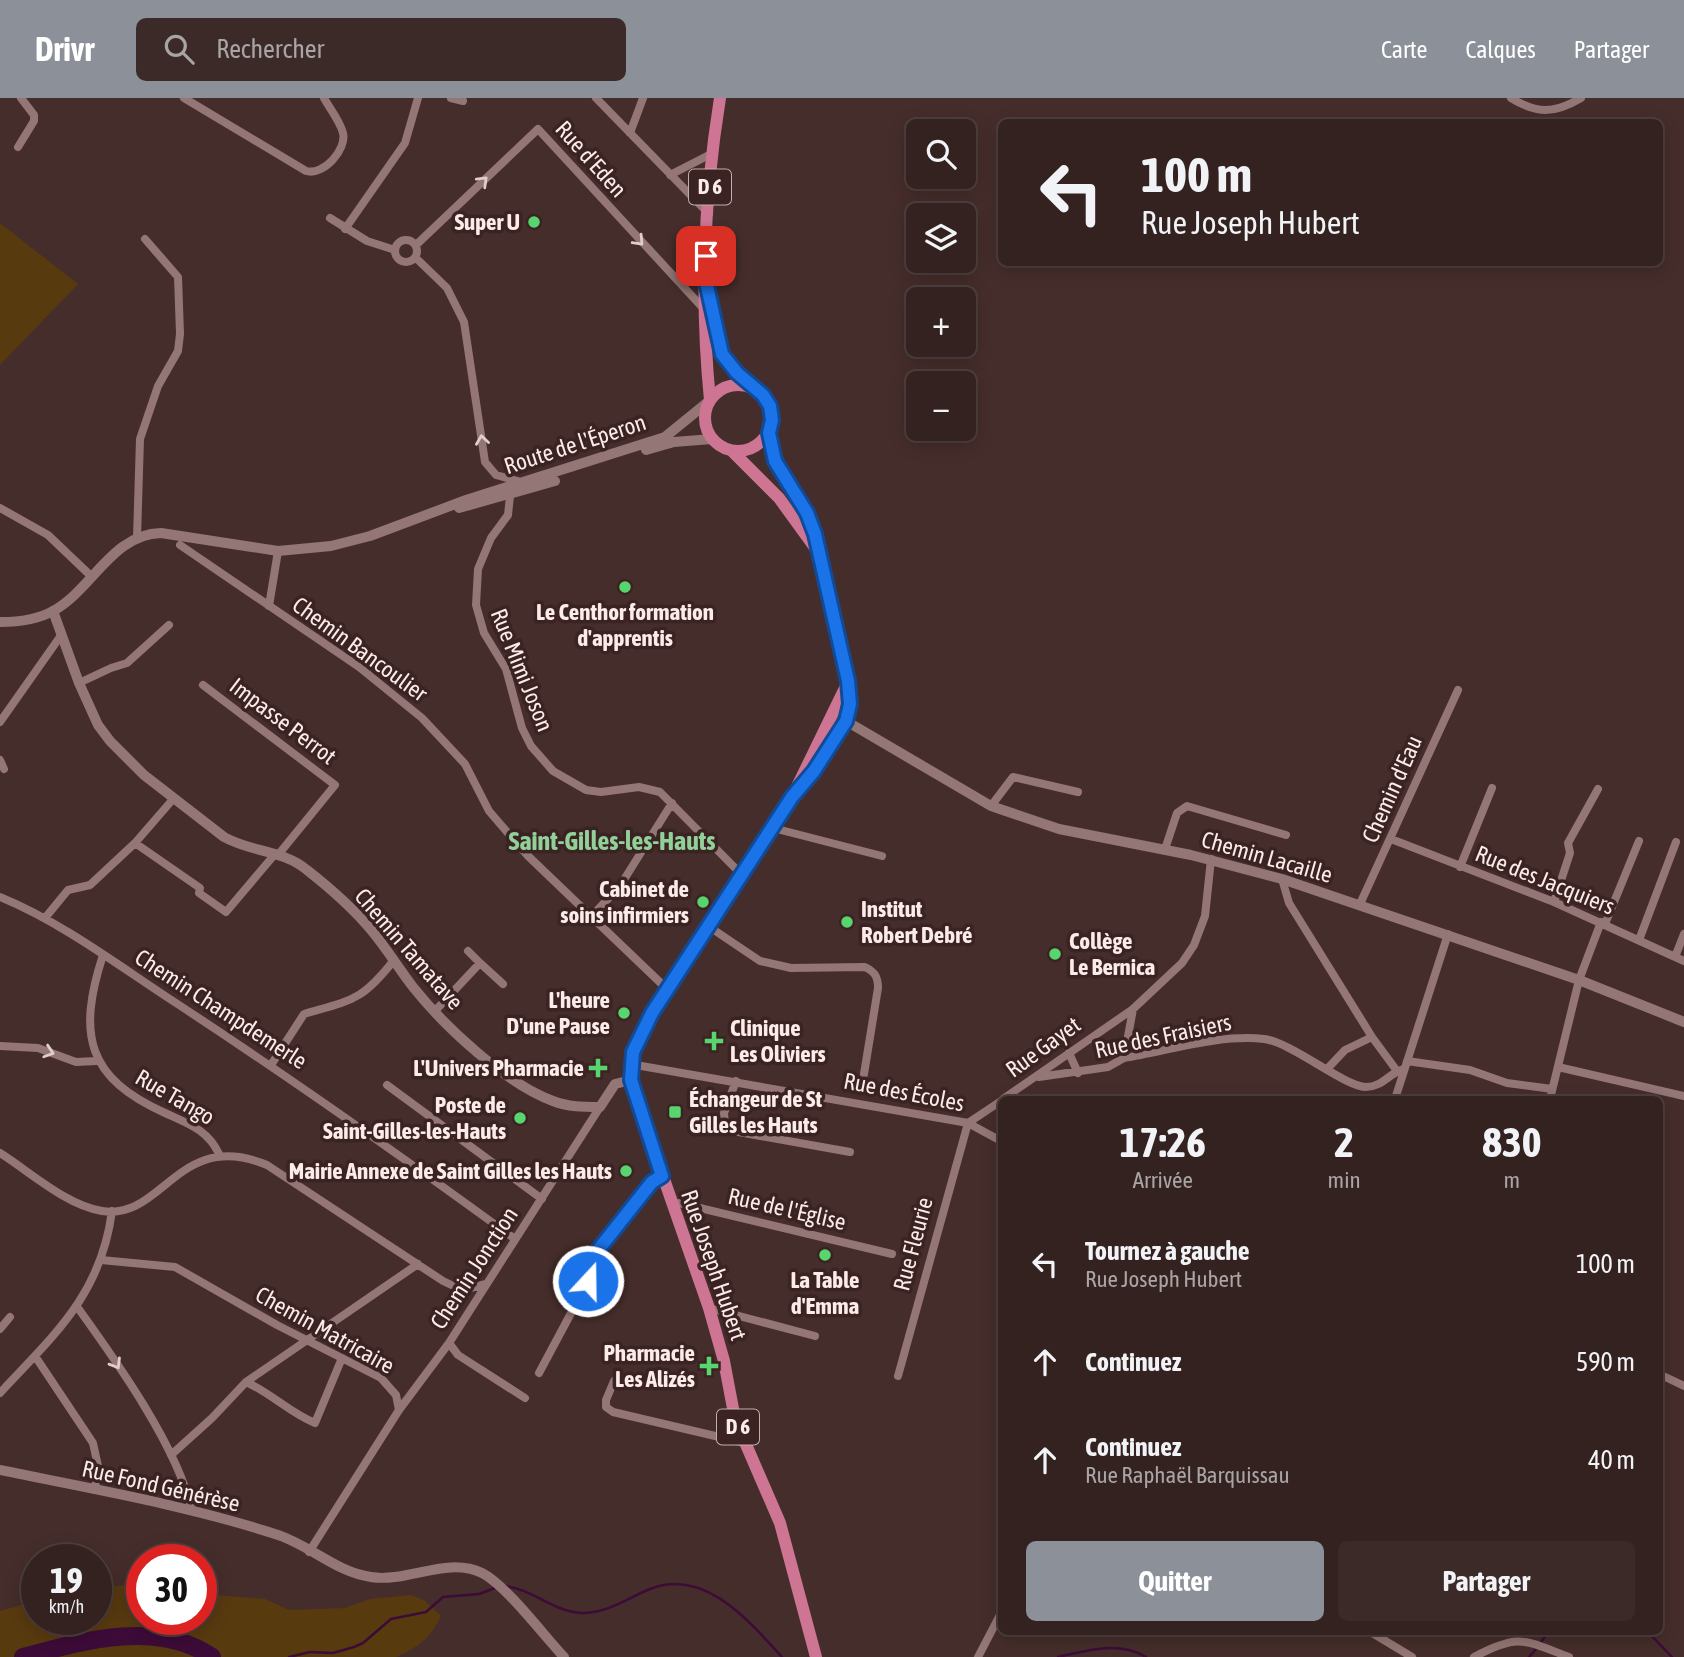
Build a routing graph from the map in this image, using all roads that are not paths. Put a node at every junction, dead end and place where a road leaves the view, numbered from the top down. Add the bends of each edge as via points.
1 (21, 98) edge
2 (184, 98) edge
3 (324, 98) edge
4 (418, 98) edge
5 (451, 98) edge
6 (596, 98) edge
7 (643, 98) edge
8 (720, 98) edge
9 (1510, 98) edge
10 (1581, 98) edge
11 (463, 101) dead end
12 (630, 133) junction
13 (18, 147) dead end
14 (711, 154) junction
15 (670, 176) junction
16 (709, 214) junction
17 (330, 218) dead end
18 (345, 229) junction
19 (145, 240) dead end
20 (416, 245) junction
21 (395, 250) junction
22 (415, 258) junction
23 (705, 277) junction
24 (702, 308) junction
25 (752, 387) junction
26 (709, 401) junction
27 (769, 433) junction
28 (712, 439) junction
29 (732, 451) junction
30 (545, 477) junction
31 (524, 483) junction
32 (510, 496) junction
33 (0, 508) edge
34 (446, 510) junction
35 (136, 538) junction
36 (180, 545) dead end
37 (278, 551) junction
38 (820, 555) junction
39 (91, 576) junction
40 (269, 606) junction
41 (53, 611) junction
42 (0, 622) edge
43 (169, 625) dead end
44 (62, 634) junction
45 (848, 681) junction
46 (79, 683) junction
47 (203, 685) dead end
48 (1458, 690) dead end
49 (842, 695) junction
50 (846, 721) junction
51 (0, 722) edge
52 (1492, 788) dead end
53 (1598, 789) dead end
54 (1078, 792) dead end
55 (792, 797) junction
56 (174, 798) junction
57 (672, 803) junction
58 (991, 806) junction
59 (773, 828) junction
60 (1286, 835) dead end
61 (1391, 839) junction
62 (1639, 841) dead end
63 (1676, 842) dead end
64 (135, 843) junction
65 (1164, 849) junction
66 (277, 855) junction
67 (882, 856) dead end
68 (1211, 859) junction
69 (1460, 867) junction
70 (741, 874) junction
71 (1282, 879) junction
72 (0, 897) edge
73 (1554, 902) junction
74 (1360, 904) junction
75 (591, 917) junction
76 (45, 918) junction
77 (1603, 923) junction
78 (708, 926) junction
79 (1448, 933) junction
80 (1684, 934) edge
81 (1639, 940) junction
82 (468, 951) dead end
83 (103, 956) junction
84 (1675, 957) junction
85 (394, 960) junction
86 (1684, 961) edge
87 (480, 963) junction
88 (1579, 980) junction
89 (503, 984) dead end
90 (667, 989) junction
91 (1133, 1009) junction
92 (435, 1011) junction
93 (1684, 1022) edge
94 (1372, 1037) junction
95 (0, 1046) edge
96 (1069, 1052) junction
97 (1124, 1058) junction
98 (97, 1061) junction
99 (630, 1064) junction
100 (271, 1065) junction
101 (1402, 1067) junction
102 (1558, 1067) junction
103 (1326, 1069) junction
104 (1078, 1073) junction
105 (864, 1074) dead end
106 (1039, 1077) junction
107 (631, 1080) junction
108 (736, 1081) junction
109 (387, 1085) dead end
110 (1552, 1089) junction
111 (1008, 1096) edge
112 (1396, 1096) edge
113 (1551, 1096) edge
114 (1684, 1096) edge
115 (998, 1103) edge
116 (600, 1107) junction
117 (968, 1123) junction
118 (998, 1139) edge
119 (850, 1152) dead end
120 (0, 1153) edge
121 (219, 1154) junction
122 (662, 1176) junction
123 (542, 1199) junction
124 (672, 1205) junction
125 (112, 1211) junction
126 (515, 1239) junction
127 (892, 1254) dead end
128 (101, 1260) junction
129 (418, 1264) junction
130 (486, 1284) junction
131 (78, 1308) junction
132 (709, 1308) junction
133 (10, 1317) dead end
134 (0, 1329) edge
135 (815, 1336) dead end
136 (308, 1340) junction
137 (449, 1343) junction
138 (35, 1356) junction
139 (342, 1358) junction
140 (539, 1373) dead end
141 (898, 1376) dead end
142 (1663, 1376) edge
143 (614, 1381) dead end
144 (246, 1382) junction
145 (1684, 1386) edge
146 (0, 1393) edge
147 (525, 1398) dead end
148 (399, 1410) junction
149 (745, 1443) junction
150 (171, 1455) junction
151 (0, 1470) edge
152 (95, 1490) junction
153 (192, 1511) junction
154 (309, 1552) junction
155 (998, 1619) edge
156 (1376, 1635) edge
157 (1525, 1636) edge
158 (564, 1657) edge
159 (816, 1657) edge
160 (978, 1657) edge
161 (1412, 1657) edge
162 (1474, 1657) edge
163 (1569, 1657) edge

1 - 13 street via 34,121
2 - 3 street via 315,173 324,170 343,144 343,134
4 - 18 street via 405,143
5 - 11 street
6 - 12 street
7 - 12 street
8 - 14 main road, D 6
9 - 10 street via 1546,113
12 - 15 street
14 - 15 street
14 - 16 main road, D 6
15 - 16 street
16 - 23 main road, D 6
17 - 18 street
18 - 21 street
19 - 35 street via 178,277 180,334 178,351 158,386 139,439
20 - 21 street via 406,240
20 - 22 street
20 -> 24 street, Rue d'Eden via 538,128
21 - 22 street via 402,262
31 -> 22 street via 496,475 485,462 464,321 447,288
23 - 24 main road, D 6
23 - 25 main road, D 6 via 722,354
24 - 26 main road, D 6
25 - 26 main road via 729,386
25 - 27 main road via 770,406
26 - 28 main road via 705,421
26 - 30 main road, Route de l'Éperon via 665,437
27 - 29 main road via 754,448
27 - 38 main road, Rue Joseph Hubert / D 6 via 775,461 807,513
28 - 29 main road
28 - 32 main road, Route de l'Éperon via 674,442
29 - 38 main road, Rue Joseph Hubert / D 6 via 779,498
30 - 31 main road, Route de l'Éperon
30 - 32 main road
31 - 34 main road, Route de l'Éperon
32 - 34 main road, Route de l'Éperon
32 - 57 street, Rue Mimi Joson via 508,515 491,538 478,569 476,605 484,633 506,669 531,746 553,771 586,790 648,787
33 - 39 street via 48,535
34 - 37 main road, Route de l'Éperon via 331,546
35 - 37 main road, Route de l'Éperon via 161,533
35 - 39 main road
36 - 40 street, Chemin Bancoulier
37 - 40 street
38 - 45 main road, Rue Joseph Hubert / D 6
39 - 41 main road
40 - 75 street, Chemin Bancoulier via 359,667 422,718 464,764 489,811
41 - 42 main road via 20,622
41 - 44 street, Chemin Tamatave
43 - 46 street via 127,663
44 - 46 street, Chemin Tamatave
44 - 51 street
45 - 49 main road, Rue Joseph Hubert / D 6
45 - 50 main road, Rue Joseph Hubert / D 6
46 - 56 street, Chemin Tamatave via 110,741
47 - 66 street, Impasse Perrot via 335,785
48 - 61 street, Chemin d'Eau
49 - 50 main road
49 - 55 main road, Rue Joseph Hubert / D 6
50 - 55 main road, Rue Joseph Hubert / D 6
50 - 58 street, Chemin Lacaille
52 - 69 street
53 - 73 street via 1568,843 1570,853
54 - 58 street via 1013,777
55 - 59 main road, Rue Joseph Hubert / D 6
56 - 64 street
56 - 66 street, Chemin Tamatave via 240,846
57 - 70 street, Rue Mimi Joson
57 - 75 street via 620,886
58 - 65 street, Chemin Lacaille via 1059,829
59 - 67 street
59 - 70 main road, Rue Joseph Hubert / D 6
60 - 65 street via 1187,806 1177,813
61 - 69 street, Rue des Jacquiers
61 - 74 street, Chemin d'Eau
62 - 77 street
63 - 81 street
64 - 66 street via 226,912
64 - 76 street via 90,885 68,890
65 - 68 street, Chemin Lacaille
66 - 85 street, Chemin Tamatave via 297,862 341,899
68 - 71 street, Chemin Lacaille
68 - 91 street, Rue Gayet via 1205,916 1194,945 1169,978
69 - 73 street, Rue des Jacquiers
70 - 78 main road, Rue Joseph Hubert / D 6
71 - 74 street, Chemin Lacaille
71 - 94 street via 1289,903
72 - 76 street, Chemin Champdemerle
73 - 77 street, Rue des Jacquiers
74 - 79 street, Chemin Lacaille
75 - 90 street, Chemin Bancoulier
76 - 83 street, Chemin Champdemerle
77 - 81 street, Rue des Jacquiers
77 - 88 street
78 - 90 main road, Rue Joseph Hubert / D 6
78 - 105 street via 760,961 791,968 864,967 872,971 878,988
79 - 88 street, Chemin Lacaille
79 - 101 street
80 - 84 street
81 - 84 street, Rue des Jacquiers
82 - 87 street
83 - 98 street via 93,986 90,1018
83 - 100 street, Chemin Champdemerle
84 - 86 street, Rue des Jacquiers
85 - 92 street, Chemin Tamatave
85 - 100 street via 360,997 304,1014
87 - 89 street
87 - 92 street
88 - 93 street, Chemin Lacaille
88 - 102 street
90 - 99 main road, Rue Joseph Hubert / D 6
91 - 96 street, Rue Gayet
91 - 97 street
92 - 116 street, Chemin Tamatave via 498,1067 532,1090 570,1106
94 - 101 street
94 - 103 street via 1346,1050
95 -> 98 street via 38,1048 76,1062
96 - 104 street
96 - 106 street, Rue Gayet
97 - 103 street, Rue des Fraisiers via 1253,1038 1267,1039
97 - 104 street, Rue des Fraisiers via 1108,1067
98 - 121 street, Rue Tango via 125,1093 211,1138
99 - 107 main road, Rue Joseph Hubert / D 6
99 - 108 street, Rue des Écoles
100 - 126 street, Chemin Champdemerle
101 - 103 street, Rue des Fraisiers via 1383,1083 1364,1088
101 - 110 street via 1470,1070 1507,1083
101 - 112 street
102 - 110 street
102 - 114 street
104 - 106 street, Rue des Fraisiers
106 - 111 street, Rue Gayet
107 - 116 street via 615,1084
107 - 122 main road, Rue Joseph Hubert / D 6
108 - 117 street, Rue des Écoles
108 - 119 street via 724,1113 725,1126 733,1131
109 - 123 street
110 - 113 street
115 - 117 street, Rue Gayet
116 - 123 street, Chemin Jonction
117 - 118 street, Rue des Écoles
117 - 141 street, Rue Fleurie
120 - 125 street via 70,1198
121 - 125 street via 143,1199
121 - 129 street via 248,1157 267,1165
122 - 124 main road, Rue Joseph Hubert / D 6
122 - 140 street via 652,1182 587,1264 585,1287
123 - 126 street, Chemin Jonction
124 - 127 street, Rue de l'Église
124 - 132 main road, Rue Joseph Hubert / D 6
125 - 128 street
126 - 130 street, Chemin Jonction
128 - 131 street
128 - 136 street, Chemin Matricaire via 175,1267
129 - 130 street via 462,1290
129 - 136 street
130 - 137 street, Chemin Jonction
131 - 138 street
131 -> 150 street
132 - 135 street
132 - 149 main road, Rue Joseph Hubert / D 6
133 - 134 street
136 - 139 street, Chemin Matricaire
136 - 144 street
137 - 147 street via 458,1355
137 - 148 street, Chemin Jonction
138 - 146 street
138 - 152 street via 93,1443 98,1466
139 - 144 street via 315,1423
139 - 148 street, Chemin Matricaire via 381,1378 396,1395
142 - 145 street
143 - 149 street via 606,1400 613,1412
144 - 150 street
148 - 154 street, Chemin Matricaire
149 - 159 main road, Rue Joseph Hubert / D 6 via 780,1523
150 - 153 street via 186,1483
151 - 152 street, Rue Fond Générèse
152 - 153 street, Rue Fond Générèse
153 - 154 street, Rue Fond Générèse via 276,1534
154 - 158 street, Rue Fond Générèse via 370,1577 466,1569 482,1573
155 - 160 street
156 - 161 street
157 - 162 street
157 - 163 street

